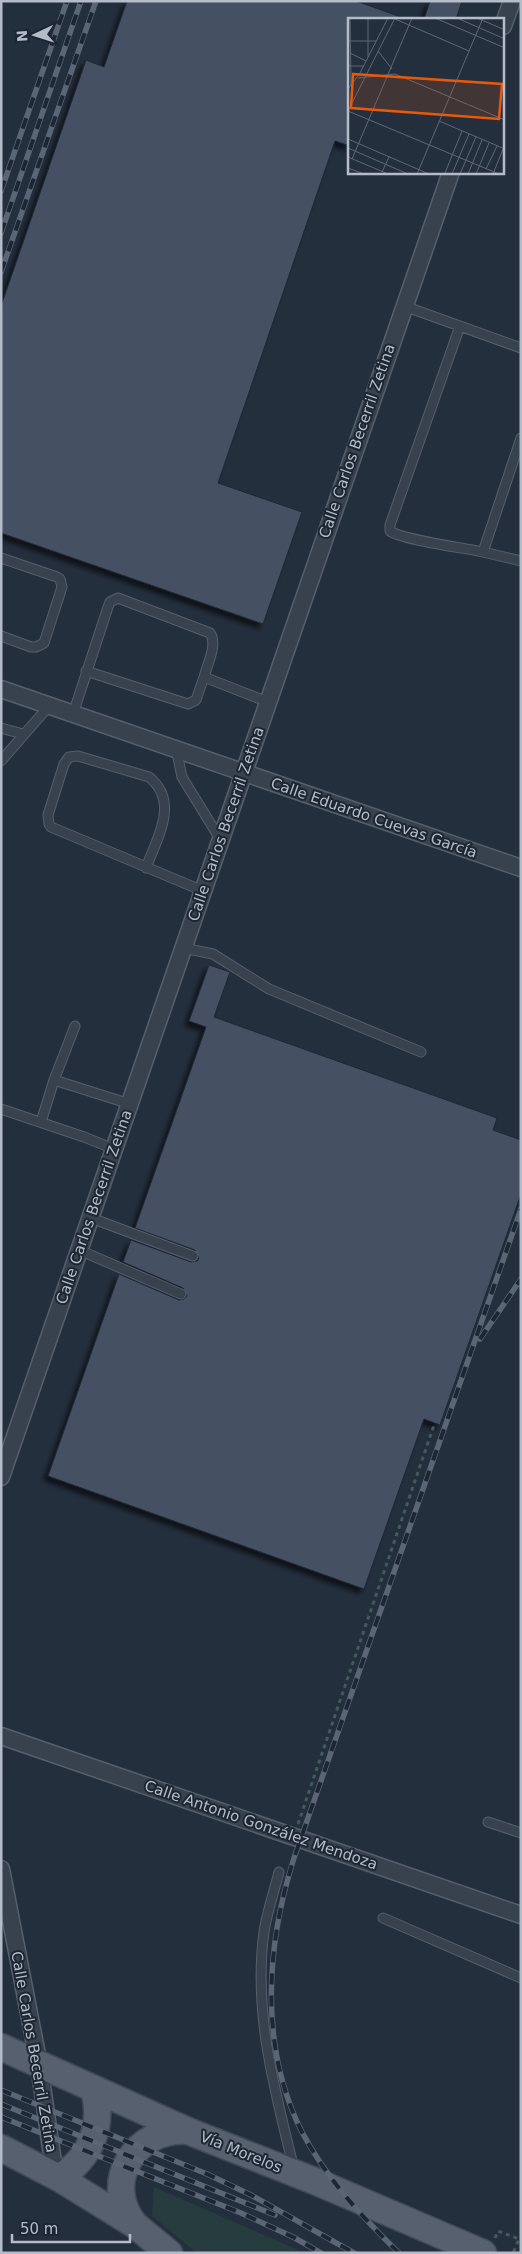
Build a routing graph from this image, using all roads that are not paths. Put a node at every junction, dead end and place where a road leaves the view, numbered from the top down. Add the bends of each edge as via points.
1 (512, 1) edge
2 (504, 23) edge
3 (450, 174) edge
4 (404, 306) junction
5 (460, 326) junction
6 (521, 348) edge
7 (521, 438) edge
8 (483, 552) junction
9 (1, 558) edge
10 (521, 561) edge
11 (1, 636) edge
12 (86, 671) junction
13 (204, 677) junction
14 (1, 688) edge
15 (268, 702) junction
16 (49, 706) junction
17 (73, 714) junction
18 (1, 728) edge
19 (23, 734) junction
20 (176, 748) junction
21 (1, 761) edge
22 (243, 772) junction
23 (220, 839) junction
24 (146, 868) junction
25 (521, 868) edge
26 (203, 890) junction
27 (183, 948) junction
28 (75, 1026) dead end
29 (421, 1052) dead end
30 (54, 1080) junction
31 (130, 1104) junction
32 (1, 1109) edge
33 (41, 1122) junction
34 (114, 1149) junction
35 (91, 1218) junction
36 (79, 1250) junction
37 (193, 1256) dead end
38 (181, 1294) dead end
39 (1, 1477) edge
40 (1, 1736) edge
41 (488, 1822) dead end
42 (521, 1833) edge
43 (279, 1872) dead end
44 (2, 1878) edge
45 (521, 1915) edge
46 (384, 1918) dead end
47 (521, 1978) edge
48 (1, 2047) edge
49 (39, 2065) junction
50 (94, 2090) junction
51 (188, 2131) junction
52 (1, 2148) edge
53 (296, 2174) junction
54 (57, 2177) junction
55 (135, 2225) junction
56 (169, 2253) edge
57 (483, 2253) edge

1 - 2 street
3 - 4 street, Calle Carlos Becerril Zetina
4 - 5 lane
4 - 15 street, Calle Carlos Becerril Zetina
5 - 6 lane
5 - 8 lane via 390,531
7 - 8 lane
8 - 10 lane
9 - 11 lane via 57,577 62,587 44,643 31,647
12 - 13 lane via 188,704 196,700
12 - 13 lane via 108,606 118,598 210,633 214,641
12 - 17 lane
13 - 15 lane
14 - 16 street, Calle Eduardo Cuevas García
15 - 22 street, Calle Carlos Becerril Zetina
16 - 17 street, Calle Eduardo Cuevas García
16 - 19 lane
17 - 20 street, Calle Eduardo Cuevas García
18 - 19 lane
19 - 21 lane
20 - 22 street, Calle Eduardo Cuevas García
20 - 23 lane via 182,778
22 - 23 street, Calle Carlos Becerril Zetina
22 - 25 street, Calle Eduardo Cuevas García
23 - 26 street, Calle Carlos Becerril Zetina
24 - 24 lane via 55,830 49,824 48,815 69,756 87,758 156,783 164,798 166,817
24 - 26 lane
26 - 27 street, Calle Carlos Becerril Zetina
27 - 29 lane via 213,954 269,989
27 - 31 street, Calle Carlos Becerril Zetina
28 - 30 lane
30 - 31 lane
30 - 33 lane
31 - 34 street, Calle Carlos Becerril Zetina
32 - 33 lane
33 - 34 lane
34 - 35 street, Calle Carlos Becerril Zetina
35 - 36 street, Calle Carlos Becerril Zetina
35 - 37 lane
36 - 38 lane
36 - 39 street, Calle Carlos Becerril Zetina
40 - 45 street, Calle Antonio González Mendoza
41 - 42 lane
43 - 53 lane via 264,1931 261,1985 264,2041
44 - 49 street, Calle Carlos Becerril Zetina
46 - 47 lane
48 - 49 main road, Vía Morelos
49 - 50 main road, Vía Morelos
49 - 54 street, Calle Carlos Becerril Zetina
50 - 51 main road, Vía Morelos
50 - 54 main road via 98,2116 92,2141 79,2163
51 - 53 main road, Vía Morelos
51 - 55 main road via 156,2135 131,2156 123,2176 122,2197
52 - 54 main road
53 - 57 main road, Vía Morelos
54 - 55 main road
55 - 56 main road

